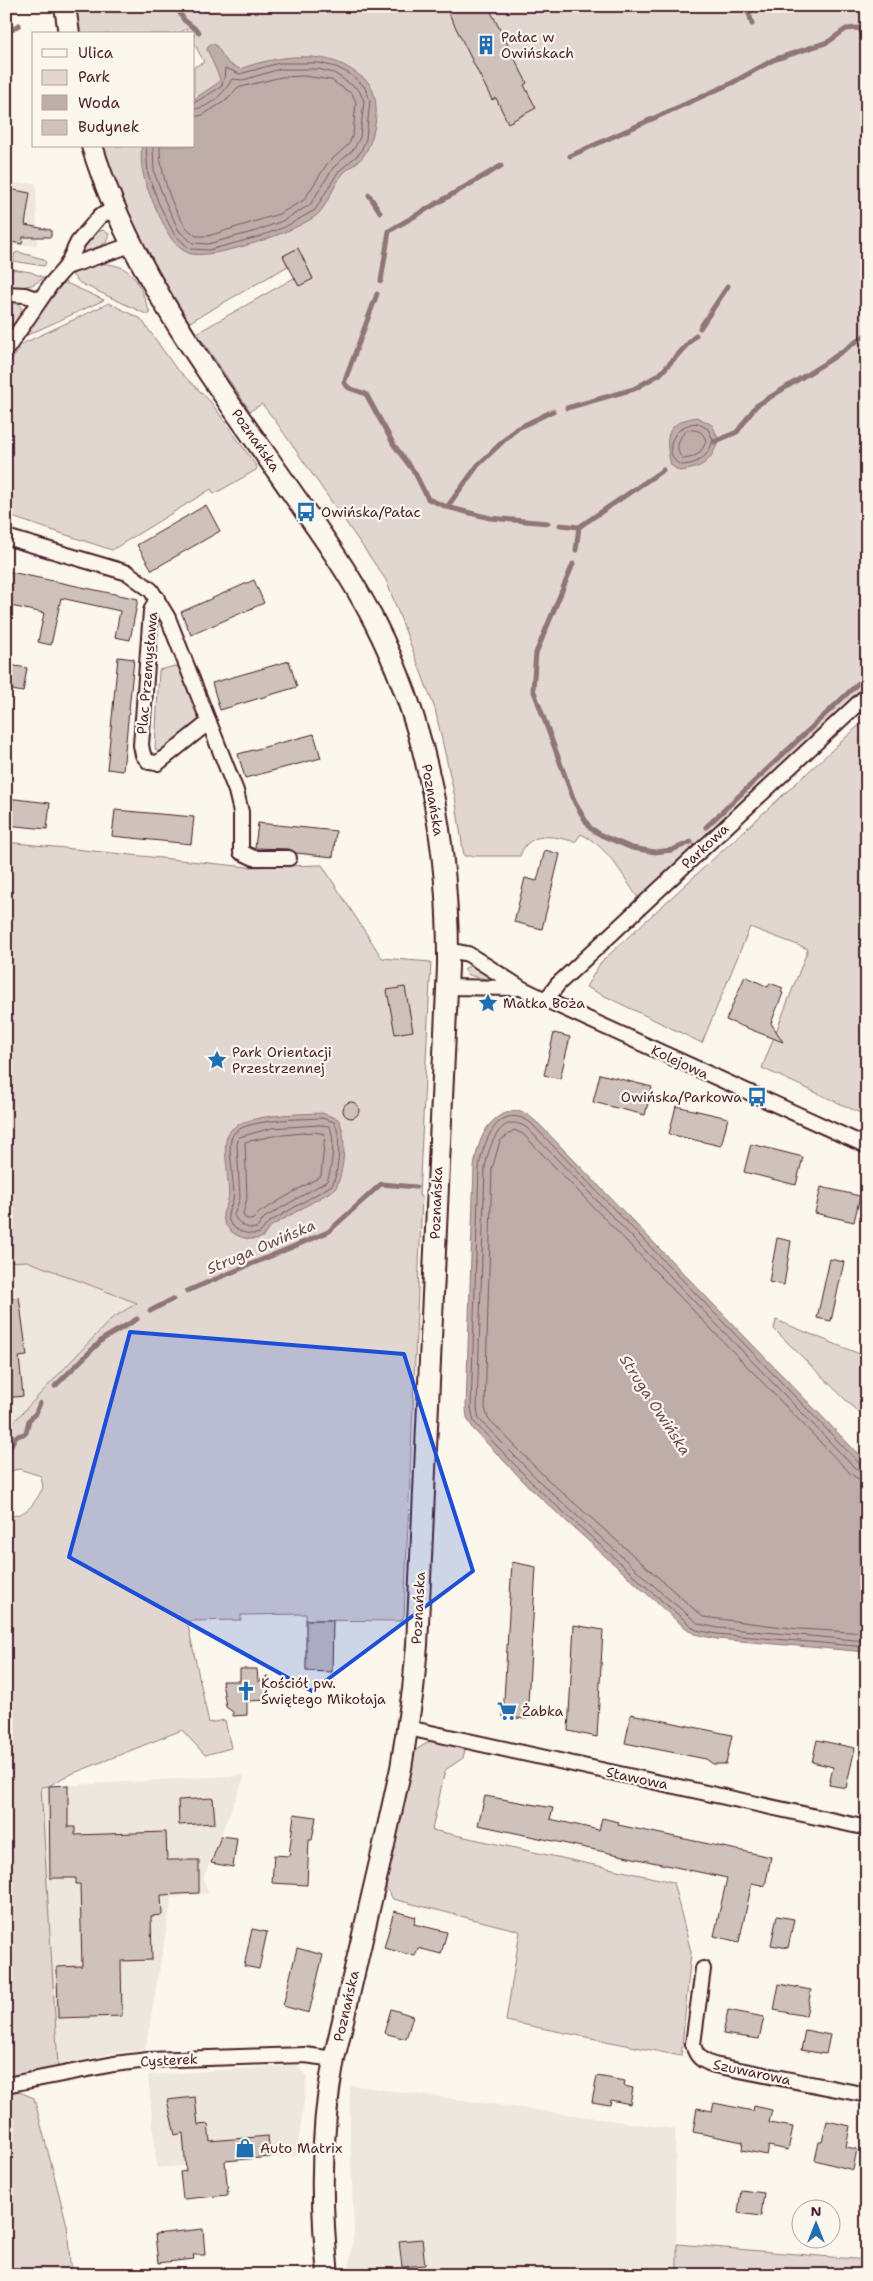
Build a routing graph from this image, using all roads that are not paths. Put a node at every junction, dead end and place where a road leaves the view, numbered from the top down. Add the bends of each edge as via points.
1 (65, 6) edge
2 (68, 32) edge
3 (93, 148) edge
4 (115, 209) junction
5 (131, 245) junction
6 (66, 267) junction
7 (6, 294) edge
8 (39, 300) junction
9 (6, 350) edge
10 (6, 537) edge
11 (157, 598) junction
12 (867, 695) edge
13 (210, 722) junction
14 (289, 858) dead end
15 (448, 950) junction
16 (447, 987) junction
17 (521, 988) junction
18 (546, 1000) junction
19 (867, 1146) edge
20 (408, 1728) junction
21 (867, 1828) edge
22 (703, 1969) dead end
23 (334, 2059) junction
24 (6, 2085) edge
25 (867, 2095) edge
26 (328, 2275) edge

1 - 2 main road
3 - 4 main road, Poznańska
4 - 5 main road, Poznańska
4 - 6 street via 94,223 78,242
5 - 6 street
5 - 15 main road, Poznańska via 182,332 337,557 388,650 414,719 432,788 443,864
6 - 8 street
7 - 8 street
8 - 9 street
10 - 11 street, Plac Przemysława via 128,573 146,584
11 - 13 street, Plac Przemysława
11 - 13 street, Plac Przemysława via 151,611 141,745 143,755 150,762 158,763
12 - 18 street, Parkowa via 558,984
13 - 14 street, Plac Przemysława via 240,805 241,852 254,858
15 - 16 main road, Poznańska
15 - 17 street, Kolejowa via 468,954
16 - 17 street, Kolejowa
16 - 20 main road, Poznańska via 417,1645
17 - 18 street, Kolejowa
18 - 19 street, Kolejowa
20 - 21 street, Stawowa
20 - 23 main road, Poznańska via 382,1856
22 - 25 street, Szuwarowa via 693,2044 695,2054 702,2061
23 - 24 street, Cysterek via 305,2055 148,2060
23 - 26 main road, Poznańska via 322,2159

